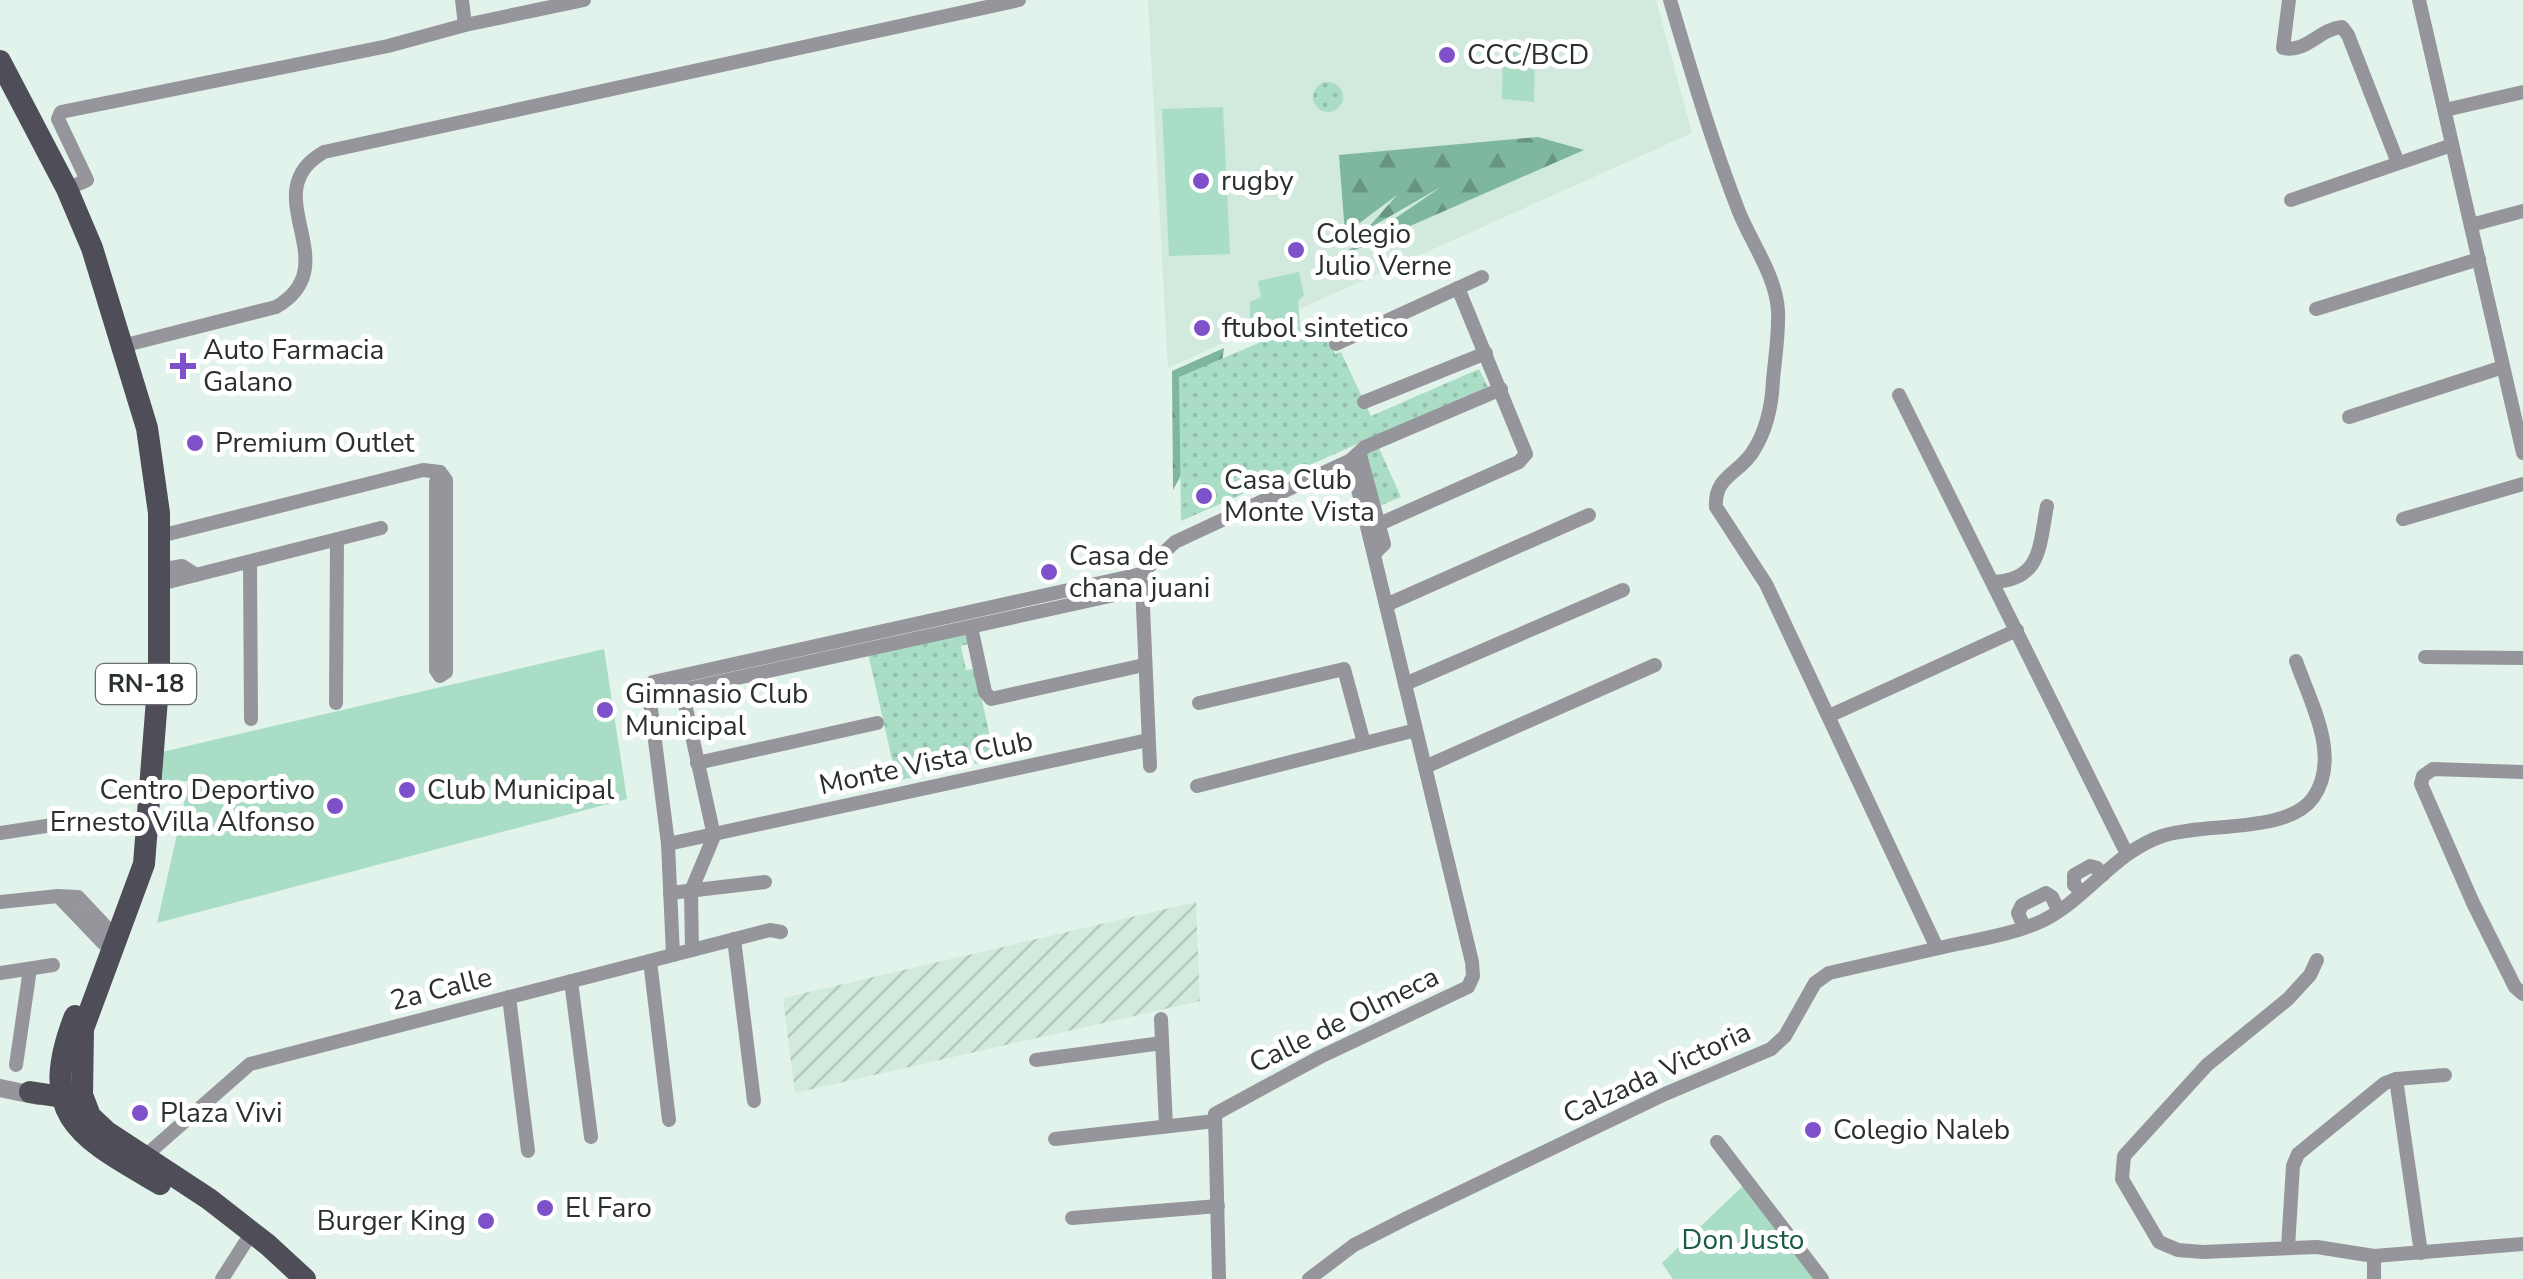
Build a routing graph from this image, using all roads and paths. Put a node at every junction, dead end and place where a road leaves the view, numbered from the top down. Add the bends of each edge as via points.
1 (462, 0) edge
2 (584, 0) edge
3 (1019, 0) edge
4 (1670, 0) edge
5 (2290, 0) edge
6 (2422, 0) edge
7 (465, 25) junction
8 (0, 62) edge
9 (0, 89) edge
10 (2523, 92) edge
11 (2444, 110) junction
12 (2452, 145) junction
13 (2398, 163) junction
14 (67, 189) junction
15 (2291, 200) dead end
16 (2523, 211) edge
17 (2471, 224) junction
18 (2479, 259) junction
19 (1482, 278) dead end
20 (1458, 288) junction
21 (2316, 309) dead end
22 (1336, 344) dead end
23 (122, 346) junction
24 (1486, 353) junction
25 (2504, 368) junction
26 (1501, 389) junction
27 (1899, 395) dead end
28 (1364, 402) dead end
29 (2349, 416) dead end
30 (2523, 453) edge
31 (1356, 457) junction
32 (2523, 484) edge
33 (2047, 506) dead end
34 (1589, 515) dead end
35 (2402, 519) dead end
36 (1374, 527) junction
37 (381, 528) dead end
38 (160, 536) junction
39 (338, 540) junction
40 (250, 563) junction
41 (168, 576) junction
42 (1142, 581) junction
43 (1993, 582) junction
44 (1623, 590) dead end
45 (1386, 605) junction
46 (441, 607) dead end
47 (971, 628) junction
48 (2016, 630) junction
49 (866, 642) junction
50 (2426, 657) dead end
51 (2523, 658) edge
52 (2296, 661) dead end
53 (1656, 665) dead end
54 (1144, 666) junction
55 (681, 683) junction
56 (1405, 684) junction
57 (336, 703) dead end
58 (1198, 703) dead end
59 (1829, 716) junction
60 (251, 719) dead end
61 (877, 723) dead end
62 (1416, 730) junction
63 (1148, 740) junction
64 (1364, 744) junction
65 (697, 764) junction
66 (1150, 766) dead end
67 (1425, 767) junction
68 (2523, 772) edge
69 (1196, 786) dead end
70 (85, 820) dead end
71 (0, 833) edge
72 (714, 836) junction
73 (668, 844) junction
74 (2127, 854) junction
75 (765, 882) dead end
76 (691, 891) junction
77 (670, 893) junction
78 (0, 902) edge
79 (2058, 910) junction
80 (2024, 927) junction
81 (780, 932) dead end
82 (106, 937) junction
83 (734, 939) junction
84 (1937, 948) junction
85 (692, 950) junction
86 (673, 954) junction
87 (2317, 960) dead end
88 (52, 966) dead end
89 (651, 967) junction
90 (30, 968) junction
91 (0, 973) edge
92 (572, 987) junction
93 (2523, 994) edge
94 (510, 1004) junction
95 (1161, 1020) dead end
96 (1162, 1043) junction
97 (1036, 1060) dead end
98 (61, 1065) junction
99 (16, 1066) dead end
100 (2445, 1075) dead end
101 (2396, 1078) junction
102 (0, 1088) edge
103 (31, 1092) junction
104 (62, 1097) junction
105 (754, 1101) dead end
106 (669, 1120) dead end
107 (1208, 1122) junction
108 (72, 1123) junction
109 (1166, 1126) junction
110 (591, 1137) dead end
111 (1054, 1139) dead end
112 (1717, 1142) dead end
113 (528, 1150) dead end
114 (143, 1161) junction
115 (1212, 1206) junction
116 (1072, 1218) dead end
117 (245, 1242) junction
118 (2523, 1244) edge
119 (2288, 1247) junction
120 (2421, 1252) junction
121 (2374, 1256) junction
122 (222, 1279) edge
123 (286, 1279) edge
124 (305, 1279) edge
125 (1219, 1279) edge
126 (1309, 1279) edge
127 (1822, 1279) edge
128 (2374, 1279) edge

1 - 7 street
2 - 7 street
3 - 23 street via 324,152 300,172 295,188 307,265 294,295 276,308
4 - 59 street via 1703,112 1778,309 1764,434 1749,458 1722,480 1716,507 1766,584
5 - 13 street via 2284,48 2300,49 2342,27
6 - 11 street
7 - 14 street via 61,112 58,119 88,180
8 - 14 main road, RN-18
9 - 82 main road, RN-18 via 66,221 134,425 144,505 147,669 131,864
10 - 11 street
11 - 12 street
12 - 13 street
12 - 17 street
13 - 15 street
14 - 23 main road, RN-18
16 - 17 street
17 - 18 street
18 - 21 street
18 - 25 street
19 - 20 street
20 - 22 street
20 - 24 street
23 - 38 main road, RN-18 via 147,428
24 - 26 street
24 - 28 street
25 - 29 street
25 - 30 street
26 - 31 street via 1365,447
26 - 36 street via 1526,448 1524,459
27 - 43 street
31 - 36 street
31 - 42 street via 1175,542
32 - 35 street
33 - 43 street via 2028,572
34 - 45 street
36 - 45 street, Calle de Olmeca
37 - 39 street
38 - 41 main road, RN-18
38 - 46 street via 422,470 440,472
39 - 40 street
39 - 57 street
40 - 41 street
40 - 60 street
41 - 114 main road, RN-18 via 144,864 83,1029 80,1086 84,1106
42 - 47 street
42 - 49 street
42 - 54 street
43 - 48 street
44 - 56 street
45 - 56 street, Calle de Olmeca
47 - 49 street
47 - 54 street, Monte Vista Club via 985,692 993,699
48 - 59 street
48 - 74 street
49 - 55 street
50 - 51 street
52 - 74 street, Calzada Victoria via 2326,762 2313,798 2276,822 2197,828
53 - 67 street
54 - 63 street
55 - 65 street
55 - 73 street via 655,681 649,691
56 - 62 street, Calle de Olmeca
58 - 64 street via 1344,669
59 - 84 street
61 - 65 street, Monte Vista Club
62 - 64 street
62 - 67 street, Calle de Olmeca
63 - 66 street
63 - 72 street, Monte Vista Club
64 - 69 street
65 - 72 street
67 - 107 street, Calle de Olmeca via 1472,962 1468,987 1320,1057
68 - 93 street via 2433,769 2421,784 2472,903
70 - 71 street
72 - 73 street, Monte Vista Club
72 - 76 street
73 - 77 street
74 - 79 street, Calzada Victoria
75 - 76 street
76 - 77 street
76 - 85 street
77 - 86 street
78 - 82 street via 78,897
79 - 80 street, Calzada Victoria
79 - 80 street via 2046,894 2022,905
80 - 84 street, Calzada Victoria
81 - 83 street, 2a Calle
82 - 98 main road, RN-18
83 - 85 street, 2a Calle
83 - 105 street
84 - 126 street, Calzada Victoria via 1830,973 1815,983 1786,1036 1771,1049 1407,1218 1354,1245
85 - 86 street, 2a Calle
86 - 89 street, 2a Calle
87 - 119 street via 2288,999 2207,1065 2124,1156 2122,1178 2158,1242 2203,1252
88 - 90 street
89 - 92 street, 2a Calle
89 - 106 street
90 - 91 street
90 - 99 street
92 - 94 street, 2a Calle
92 - 110 street
94 - 113 street
94 - 114 street, 2a Calle via 250,1064
95 - 96 street
96 - 97 street
96 - 109 street
98 - 103 street via 50,1082
98 - 104 main road, RN-18
100 - 101 street
101 - 119 street via 2298,1154
101 - 120 street
102 - 103 street
103 - 104 main road
103 - 108 street
104 - 108 main road, RN-18
104 - 114 main road via 97,1134
107 - 109 street
107 - 115 street
108 - 114 main road, RN-18 via 106,1154
109 - 111 street
112 - 127 street
114 - 117 main road, RN-18
114 - 124 main road, RN-18 via 209,1199
115 - 116 street
115 - 125 street
117 - 122 street
117 - 123 main road, RN-18
118 - 120 street
119 - 121 street
120 - 121 street
121 - 128 street

